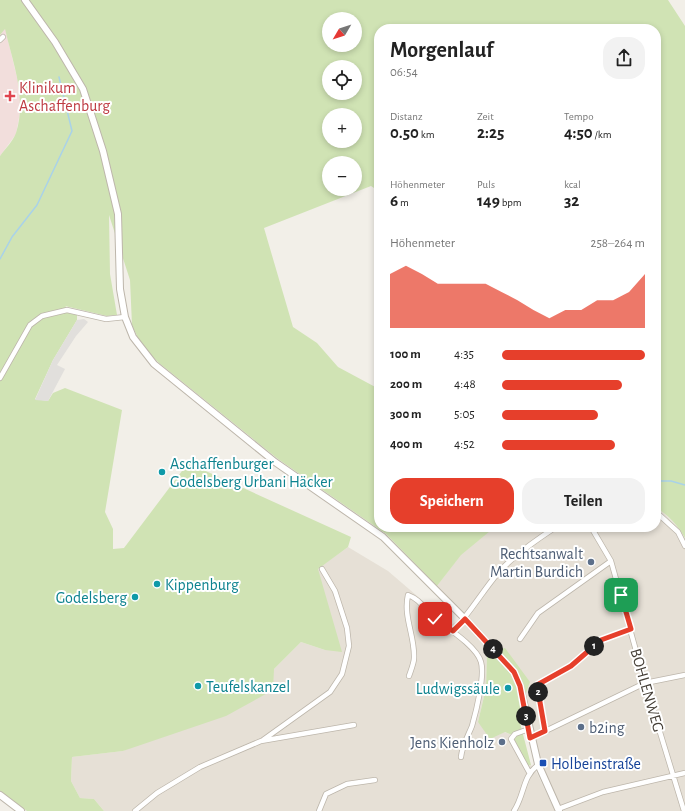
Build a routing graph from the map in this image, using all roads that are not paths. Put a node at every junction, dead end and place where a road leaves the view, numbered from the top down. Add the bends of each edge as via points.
1 (25, 0) edge
2 (125, 317) junction
3 (0, 378) edge
4 (661, 517) edge
5 (374, 531) edge
6 (376, 532) edge
7 (549, 532) edge
8 (594, 532) edge
9 (685, 546) edge
10 (611, 561) junction
11 (322, 569) dead end
12 (465, 619) junction
13 (631, 629) junction
14 (453, 631) junction
15 (520, 639) dead end
16 (685, 675) edge
17 (409, 676) dead end
18 (645, 683) junction
19 (354, 725) dead end
20 (529, 728) junction
21 (545, 731) junction
22 (530, 738) junction
23 (261, 741) junction
24 (460, 758) dead end
25 (538, 765) junction
26 (529, 772) junction
27 (685, 773) edge
28 (673, 776) junction
29 (375, 780) dead end
30 (0, 795) edge
31 (558, 810) edge
32 (21, 811) edge
33 (135, 811) edge
34 (319, 811) edge
35 (514, 811) edge
36 (684, 811) edge

1 - 2 street via 55,42 83,89 103,151 118,214 119,274
2 - 3 street via 106,319 67,310 42,316 30,325
2 - 5 street via 133,337 154,364 275,462
4 - 9 street via 678,532
6 - 12 street
7 - 12 street via 498,573
8 - 10 street, BOHLENWEG
10 - 13 street, BOHLENWEG
10 - 15 street via 538,613
11 - 23 street via 335,591 348,628 349,646 342,674 330,692
12 - 14 street
12 - 20 street via 514,672 520,686
13 - 18 street, BOHLENWEG
13 - 21 street via 601,640 571,666 537,685
14 - 17 street via 435,619 416,598 408,595 406,614 414,659
14 - 24 street via 476,653 481,662 481,686
16 - 18 street
18 - 21 street
18 - 28 street, BOHLENWEG
19 - 23 street
20 - 22 street
20 - 26 street via 515,734 511,739
21 - 22 street
22 - 25 street
23 - 33 street via 200,767 157,793
25 - 26 street
25 - 31 street
26 - 35 street
27 - 28 street
28 - 31 street via 603,792
28 - 36 street, BOHLENWEG
29 - 34 street via 347,784 326,794
30 - 32 street

